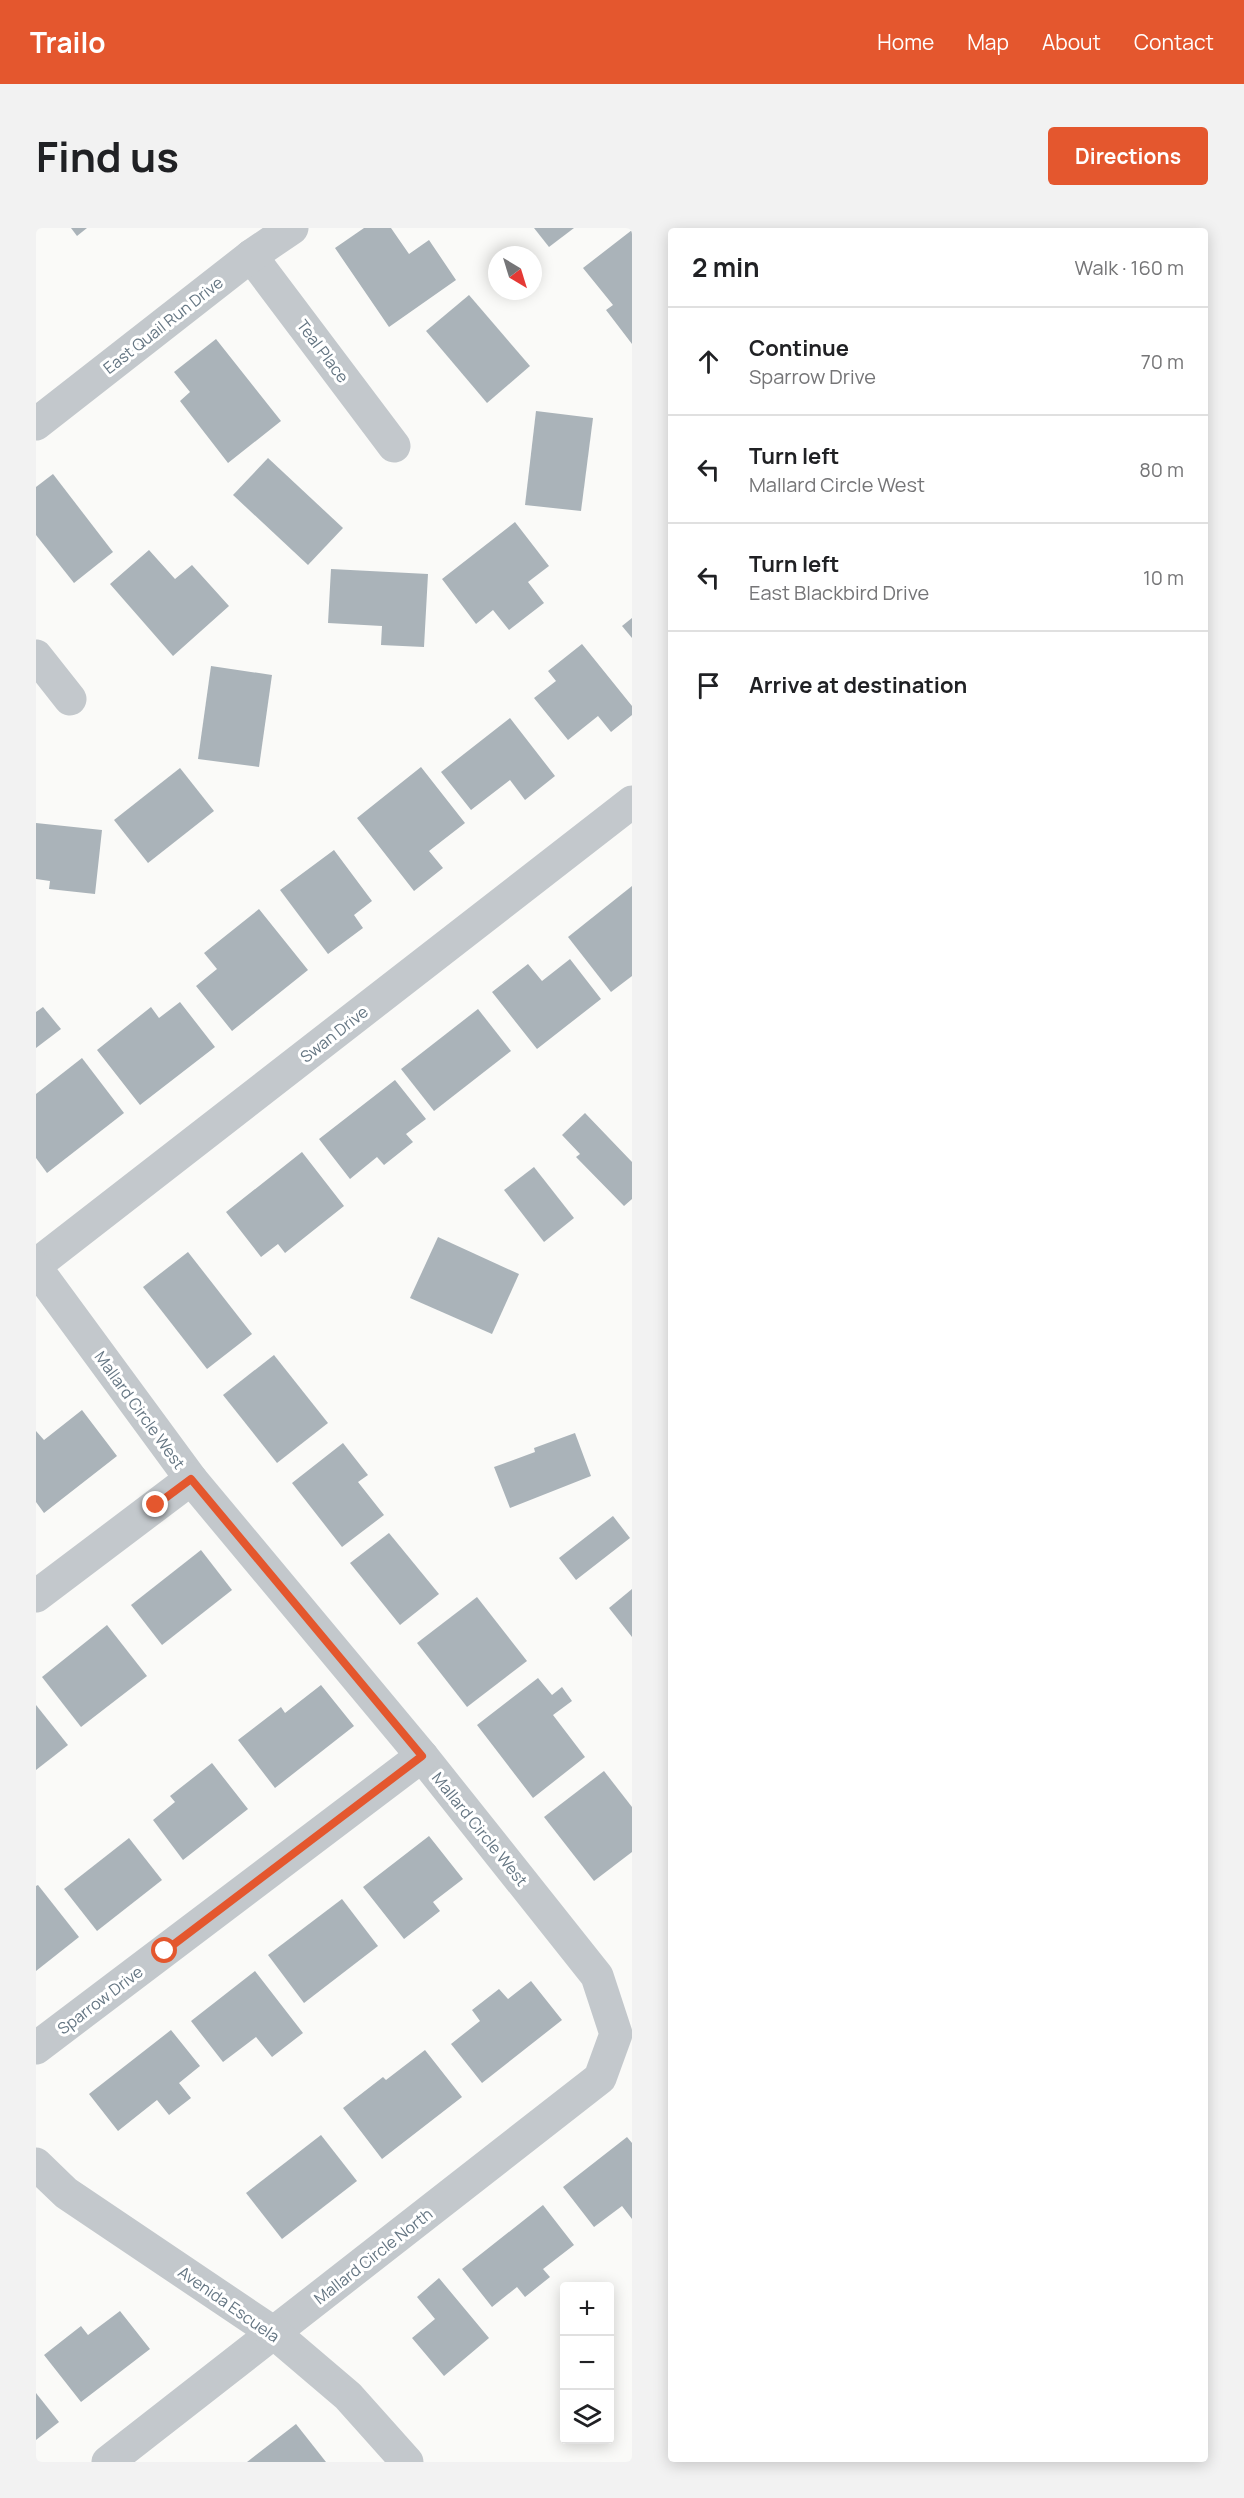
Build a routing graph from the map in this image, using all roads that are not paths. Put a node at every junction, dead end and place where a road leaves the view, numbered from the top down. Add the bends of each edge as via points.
1 (292, 228) edge
2 (251, 256) junction
3 (36, 424) edge
4 (394, 446) dead end
5 (36, 656) edge
6 (70, 699) dead end
7 (632, 802) edge
8 (36, 1266) edge
9 (191, 1479) junction
10 (36, 1596) edge
11 (422, 1756) junction
12 (616, 2034) joint
13 (36, 2048) edge
14 (36, 2164) edge
15 (274, 2333) junction
16 (108, 2462) edge
17 (407, 2462) edge

1 - 2 street, East Quail Run Drive
2 - 3 street, East Quail Run Drive
2 - 4 street, Teal Place
5 - 6 street
7 - 8 street, Swan Drive
8 - 9 street, Mallard Circle West
9 - 10 street
9 - 11 street, Mallard Circle West
11 - 12 street, Mallard Circle West via 597,1976
11 - 13 street, Sparrow Drive
12 - 15 street, Mallard Circle North via 600,2078
14 - 15 street, Avenida Escuela via 66,2193
15 - 16 street, Mallard Circle North
15 - 17 street, Avenida Escuela via 348,2396

